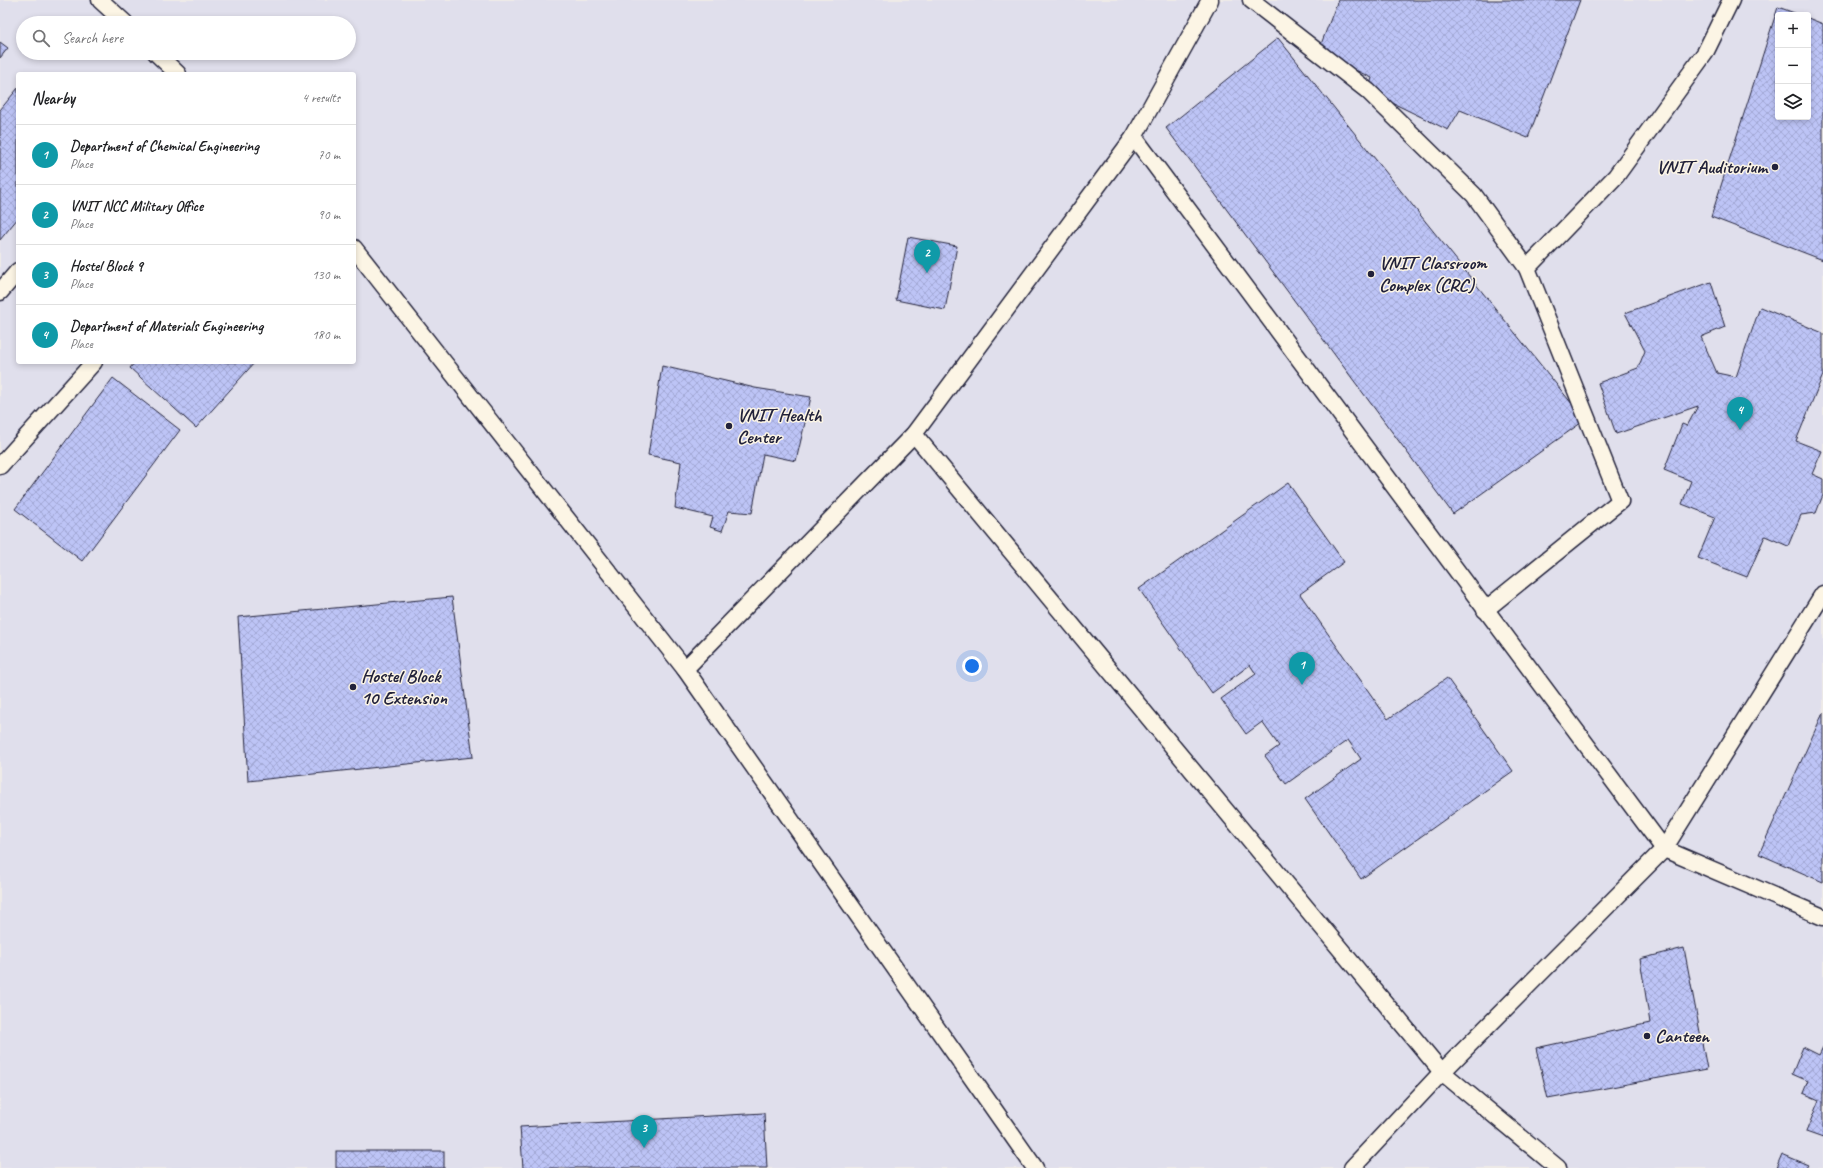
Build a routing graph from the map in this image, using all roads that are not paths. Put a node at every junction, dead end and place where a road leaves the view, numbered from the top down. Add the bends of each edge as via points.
1 (100, 0) edge
2 (1210, 0) edge
3 (1251, 0) edge
4 (1731, 0) edge
5 (117, 16) edge
6 (163, 60) edge
7 (176, 72) edge
8 (1134, 137) junction
9 (356, 251) edge
10 (1527, 268) junction
11 (16, 273) edge
12 (0, 292) edge
13 (92, 364) edge
14 (914, 434) junction
15 (0, 466) edge
16 (1823, 594) edge
17 (1485, 610) junction
18 (686, 669) junction
19 (1664, 849) junction
20 (1823, 917) edge
21 (1442, 1072) junction
22 (1035, 1168) edge
23 (1352, 1168) edge
24 (1558, 1168) edge

1 - 5 lane
2 - 8 lane
3 - 10 lane via 1368,91 1474,195
4 - 10 lane via 1705,53 1616,176
6 - 7 lane
8 - 14 lane
8 - 17 lane
9 - 18 lane
10 - 17 lane via 1620,501
11 - 12 lane
13 - 15 lane
14 - 18 lane
14 - 21 lane
16 - 19 lane
17 - 19 lane
18 - 22 lane
19 - 20 lane
19 - 21 lane
21 - 23 lane
21 - 24 lane

